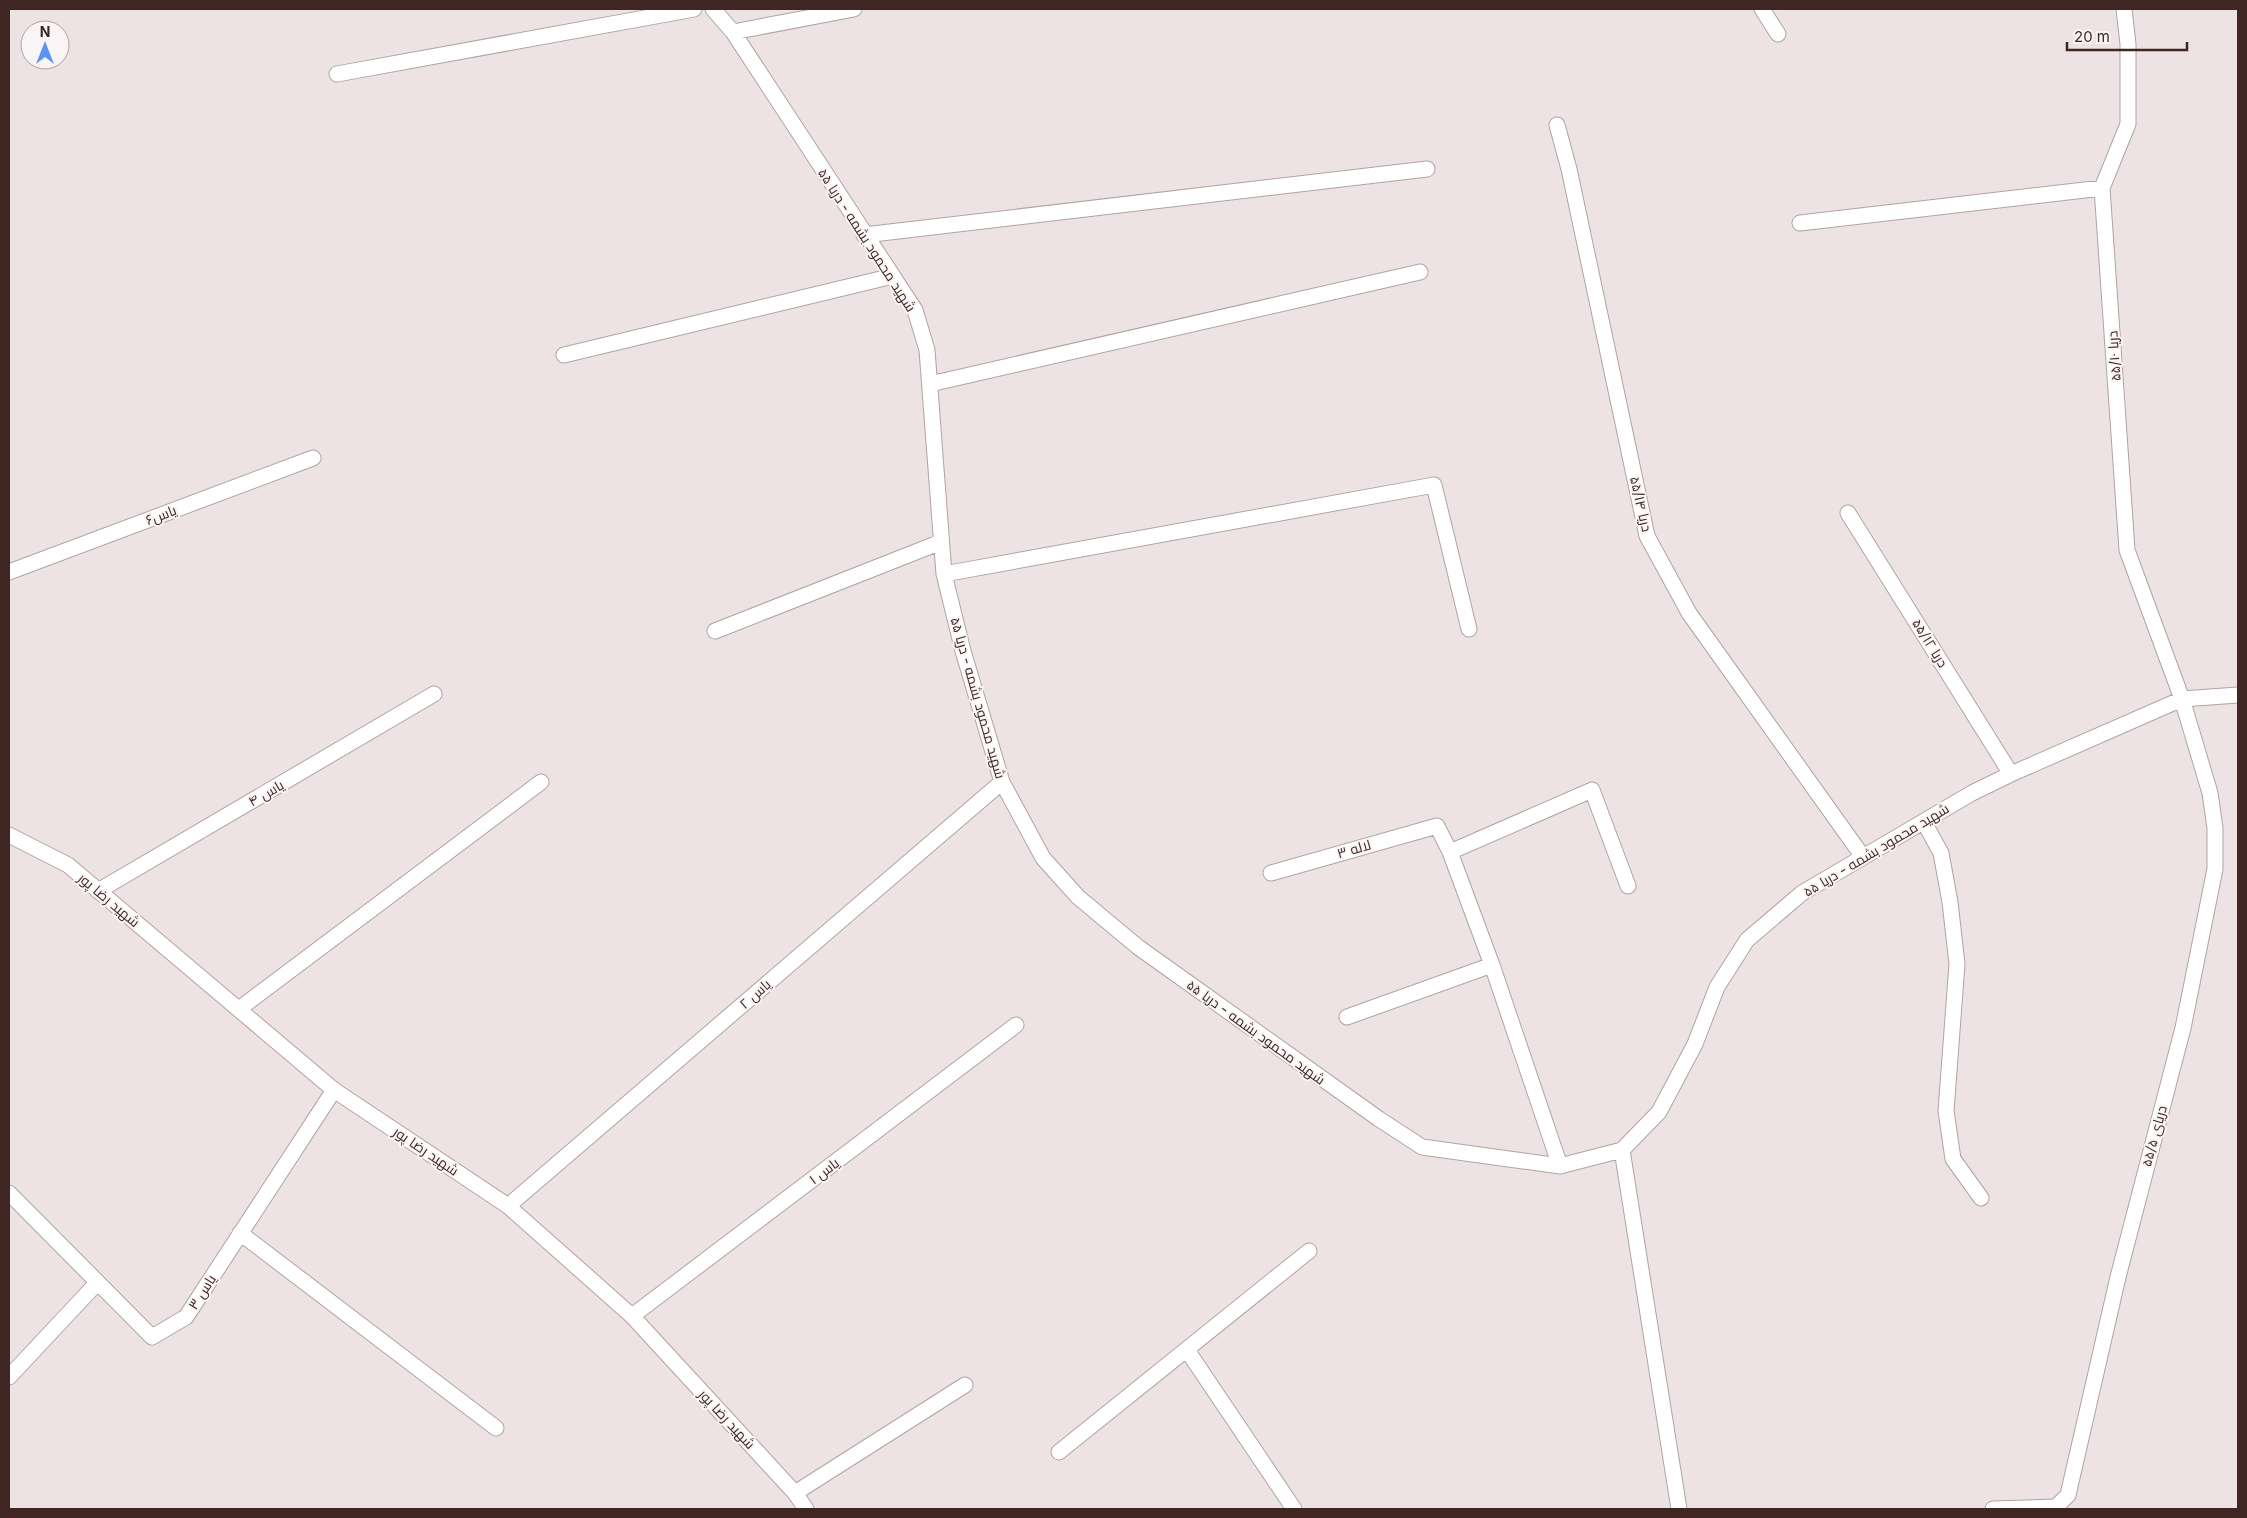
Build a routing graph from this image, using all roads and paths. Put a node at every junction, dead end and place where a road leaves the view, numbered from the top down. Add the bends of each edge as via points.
1 (694, 9) edge
2 (712, 9) edge
3 (854, 9) edge
4 (1762, 9) edge
5 (2124, 9) edge
6 (733, 32) junction
7 (1778, 34) dead end
8 (337, 74) dead end
9 (1557, 124) dead end
10 (1427, 169) dead end
11 (2102, 188) junction
12 (1800, 223) dead end
13 (864, 235) junction
14 (1420, 272) dead end
15 (893, 276) junction
16 (564, 355) dead end
17 (930, 384) junction
18 (313, 458) dead end
19 (1848, 513) dead end
20 (941, 542) junction
21 (9, 572) edge
22 (944, 574) junction
23 (1469, 629) dead end
24 (715, 630) dead end
25 (434, 694) dead end
26 (2238, 695) edge
27 (2182, 699) junction
28 (2011, 774) junction
29 (541, 782) dead end
30 (1002, 782) junction
31 (1924, 822) junction
32 (9, 835) edge
33 (1450, 852) junction
34 (1863, 857) junction
35 (1271, 873) dead end
36 (1628, 886) dead end
37 (98, 891) junction
38 (1492, 965) junction
39 (239, 1009) junction
40 (1347, 1017) dead end
41 (1016, 1025) dead end
42 (334, 1090) junction
43 (1622, 1150) junction
44 (1560, 1166) junction
45 (9, 1193) edge
46 (1981, 1198) dead end
47 (508, 1206) junction
48 (240, 1233) junction
49 (1309, 1251) dead end
50 (97, 1282) junction
51 (632, 1316) junction
52 (1186, 1350) junction
53 (9, 1377) edge
54 (965, 1385) dead end
55 (496, 1428) dead end
56 (1058, 1452) dead end
57 (795, 1493) junction
58 (806, 1509) edge
59 (1294, 1509) edge
60 (1679, 1509) edge
61 (1993, 1509) edge

1 - 8 street
2 - 6 street, شهید محمود بشمه - دریا ۵۵
3 - 6 street
4 - 7 street
5 - 11 street, دریا ۵۵/۱۰ via 2128,44 2128,124
6 - 13 street, شهید محمود بشمه - دریا ۵۵
9 - 34 street, دریا ۵۵/۱۴ via 1647,536 1689,613
10 - 13 street
11 - 12 street
11 - 27 street, دریا ۵۵/۱۰ via 2127,550
13 - 15 street, شهید محمود بشمه - دریا ۵۵
14 - 17 street
15 - 16 street
15 - 17 street, شهید محمود بشمه - دریا ۵۵ via 915,310 927,350
17 - 20 street, شهید محمود بشمه - دریا ۵۵
18 - 21 street, یاس۶
19 - 28 street, دریا ۵۵/۱۲
20 - 22 street, شهید محمود بشمه - دریا ۵۵
20 - 24 street
22 - 23 street via 1434,485
22 - 30 street, شهید محمود بشمه - دریا ۵۵
25 - 37 street, یاس ۴
26 - 27 street, شهید محمود بشمه - دریا ۵۵
27 - 28 street, شهید محمود بشمه - دریا ۵۵
27 - 61 street, دریای ۵۵/۵ via 2210,793 2215,828 2215,869 2182,1028 2118,1276 2068,1495 2056,1507
28 - 31 street, شهید محمود بشمه - دریا ۵۵
29 - 39 street
30 - 44 street, شهید محمود بشمه - دریا ۵۵ via 1043,858 1078,896 1138,947 1379,1119 1422,1146
30 - 47 street, یاس ۲
31 - 34 street, شهید محمود بشمه - دریا ۵۵
31 - 46 street via 1940,853 1957,964 1946,1111 1953,1159
32 - 37 street, شهید رضا پور via 68,865
33 - 35 street, لاله ۳ via 1437,826
33 - 36 street via 1592,790
33 - 38 street
34 - 43 street, شهید محمود بشمه - دریا ۵۵ via 1802,892 1747,940 1717,987 1695,1044 1659,1112
37 - 39 street, شهید رضا پور
38 - 40 street
38 - 44 street
39 - 42 street, شهید رضا پور
41 - 51 street, یاس ۱
42 - 47 street, شهید رضا پور
42 - 48 street, یاس ۳
43 - 44 street, شهید محمود بشمه - دریا ۵۵
43 - 60 street
45 - 50 street, یاس ۳
47 - 51 street, شهید رضا پور
48 - 50 street, یاس ۳ via 186,1317 152,1337
48 - 55 street
49 - 52 street
50 - 53 street
51 - 57 street, شهید رضا پور
52 - 56 street
52 - 59 street
54 - 57 street
57 - 58 street, شهید رضا پور

